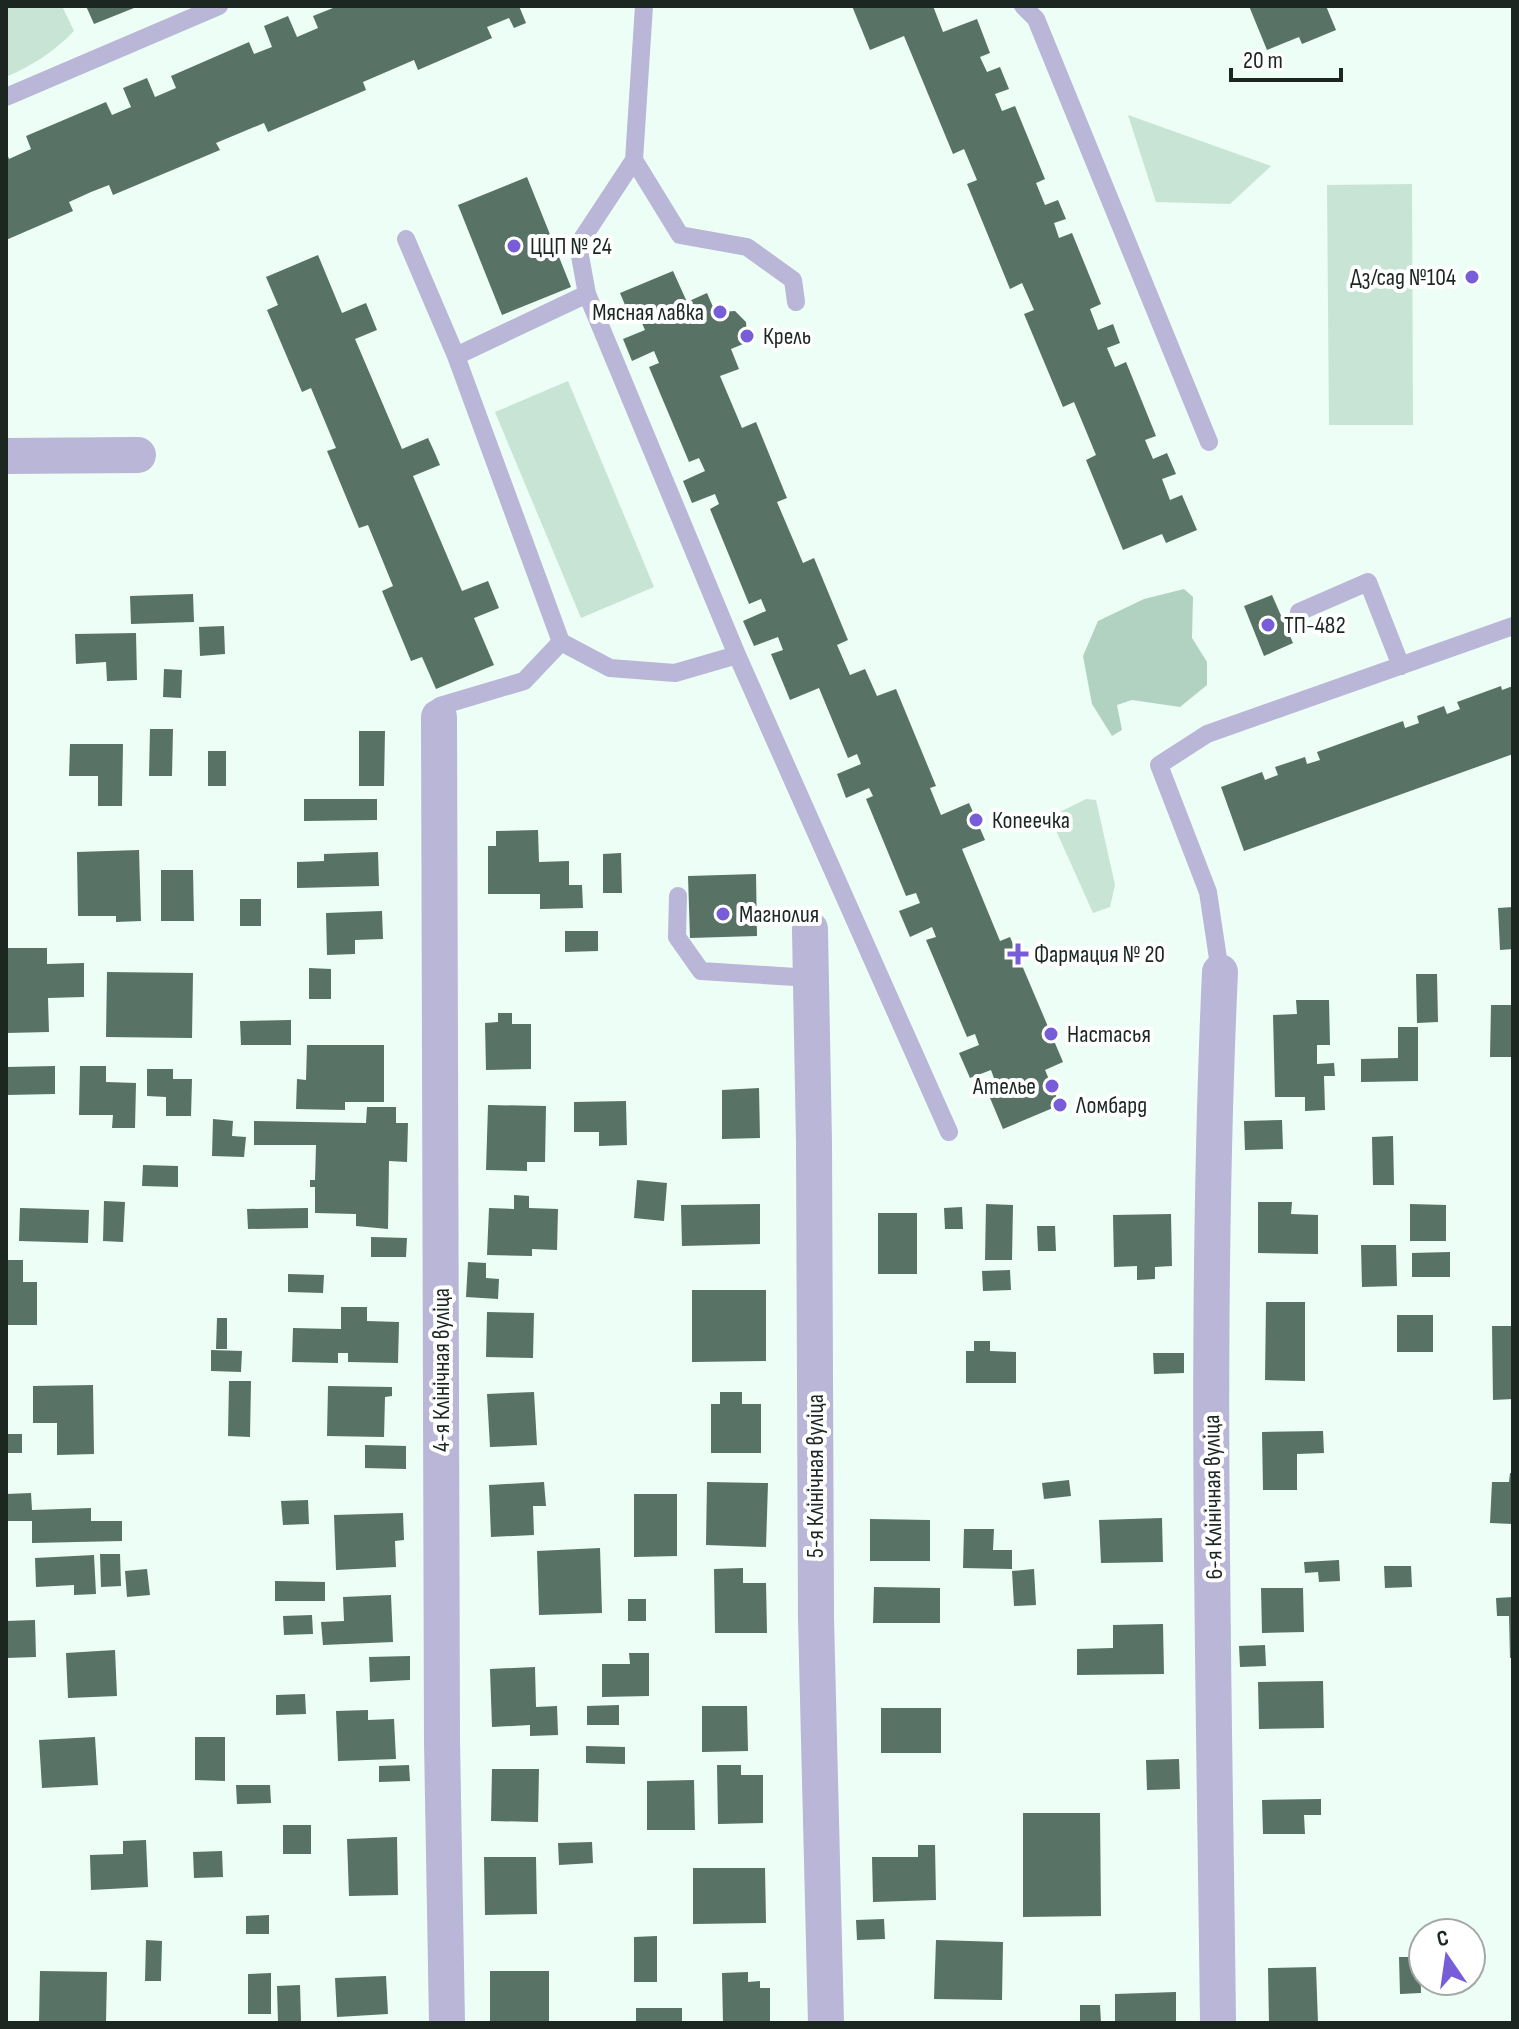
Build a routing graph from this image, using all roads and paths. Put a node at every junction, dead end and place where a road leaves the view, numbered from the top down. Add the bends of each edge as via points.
1 (219, 6) edge
2 (644, 6) edge
3 (1032, 10) edge
4 (6, 97) edge
5 (634, 160) junction
6 (406, 239) dead end
7 (587, 294) junction
8 (796, 302) dead end
9 (456, 356) junction
10 (1209, 442) dead end
11 (138, 455) dead end
12 (6, 456) edge
13 (1299, 612) dead end
14 (1513, 626) edge
15 (561, 642) junction
16 (737, 655) junction
17 (1401, 666) junction
18 (439, 717) joint
19 (678, 896) dead end
20 (810, 929) dead end
21 (1220, 972) joint
22 (811, 978) junction
23 (949, 1132) dead end
24 (447, 2023) edge
25 (826, 2023) edge
26 (1218, 2023) edge

1 - 4 lane
2 - 5 lane
3 - 10 lane
5 - 7 lane via 578,245
5 - 8 lane via 680,235 747,247 793,280
6 - 9 lane
7 - 9 lane
7 - 16 lane
9 - 15 lane
11 - 12 street
13 - 17 lane via 1368,582
14 - 17 lane
15 - 16 lane via 610,668 675,673
15 - 18 lane via 524,681 440,706
16 - 23 lane
17 - 21 lane via 1207,734 1159,765 1208,892
18 - 24 street, 4-я Клінічная вуліца
19 - 22 lane via 677,937 701,971
20 - 22 street, 5-я Клінічная вуліца
21 - 26 street, 6-я Клінічная вуліца via 1211,1302
22 - 25 street, 5-я Клінічная вуліца via 816,1618

